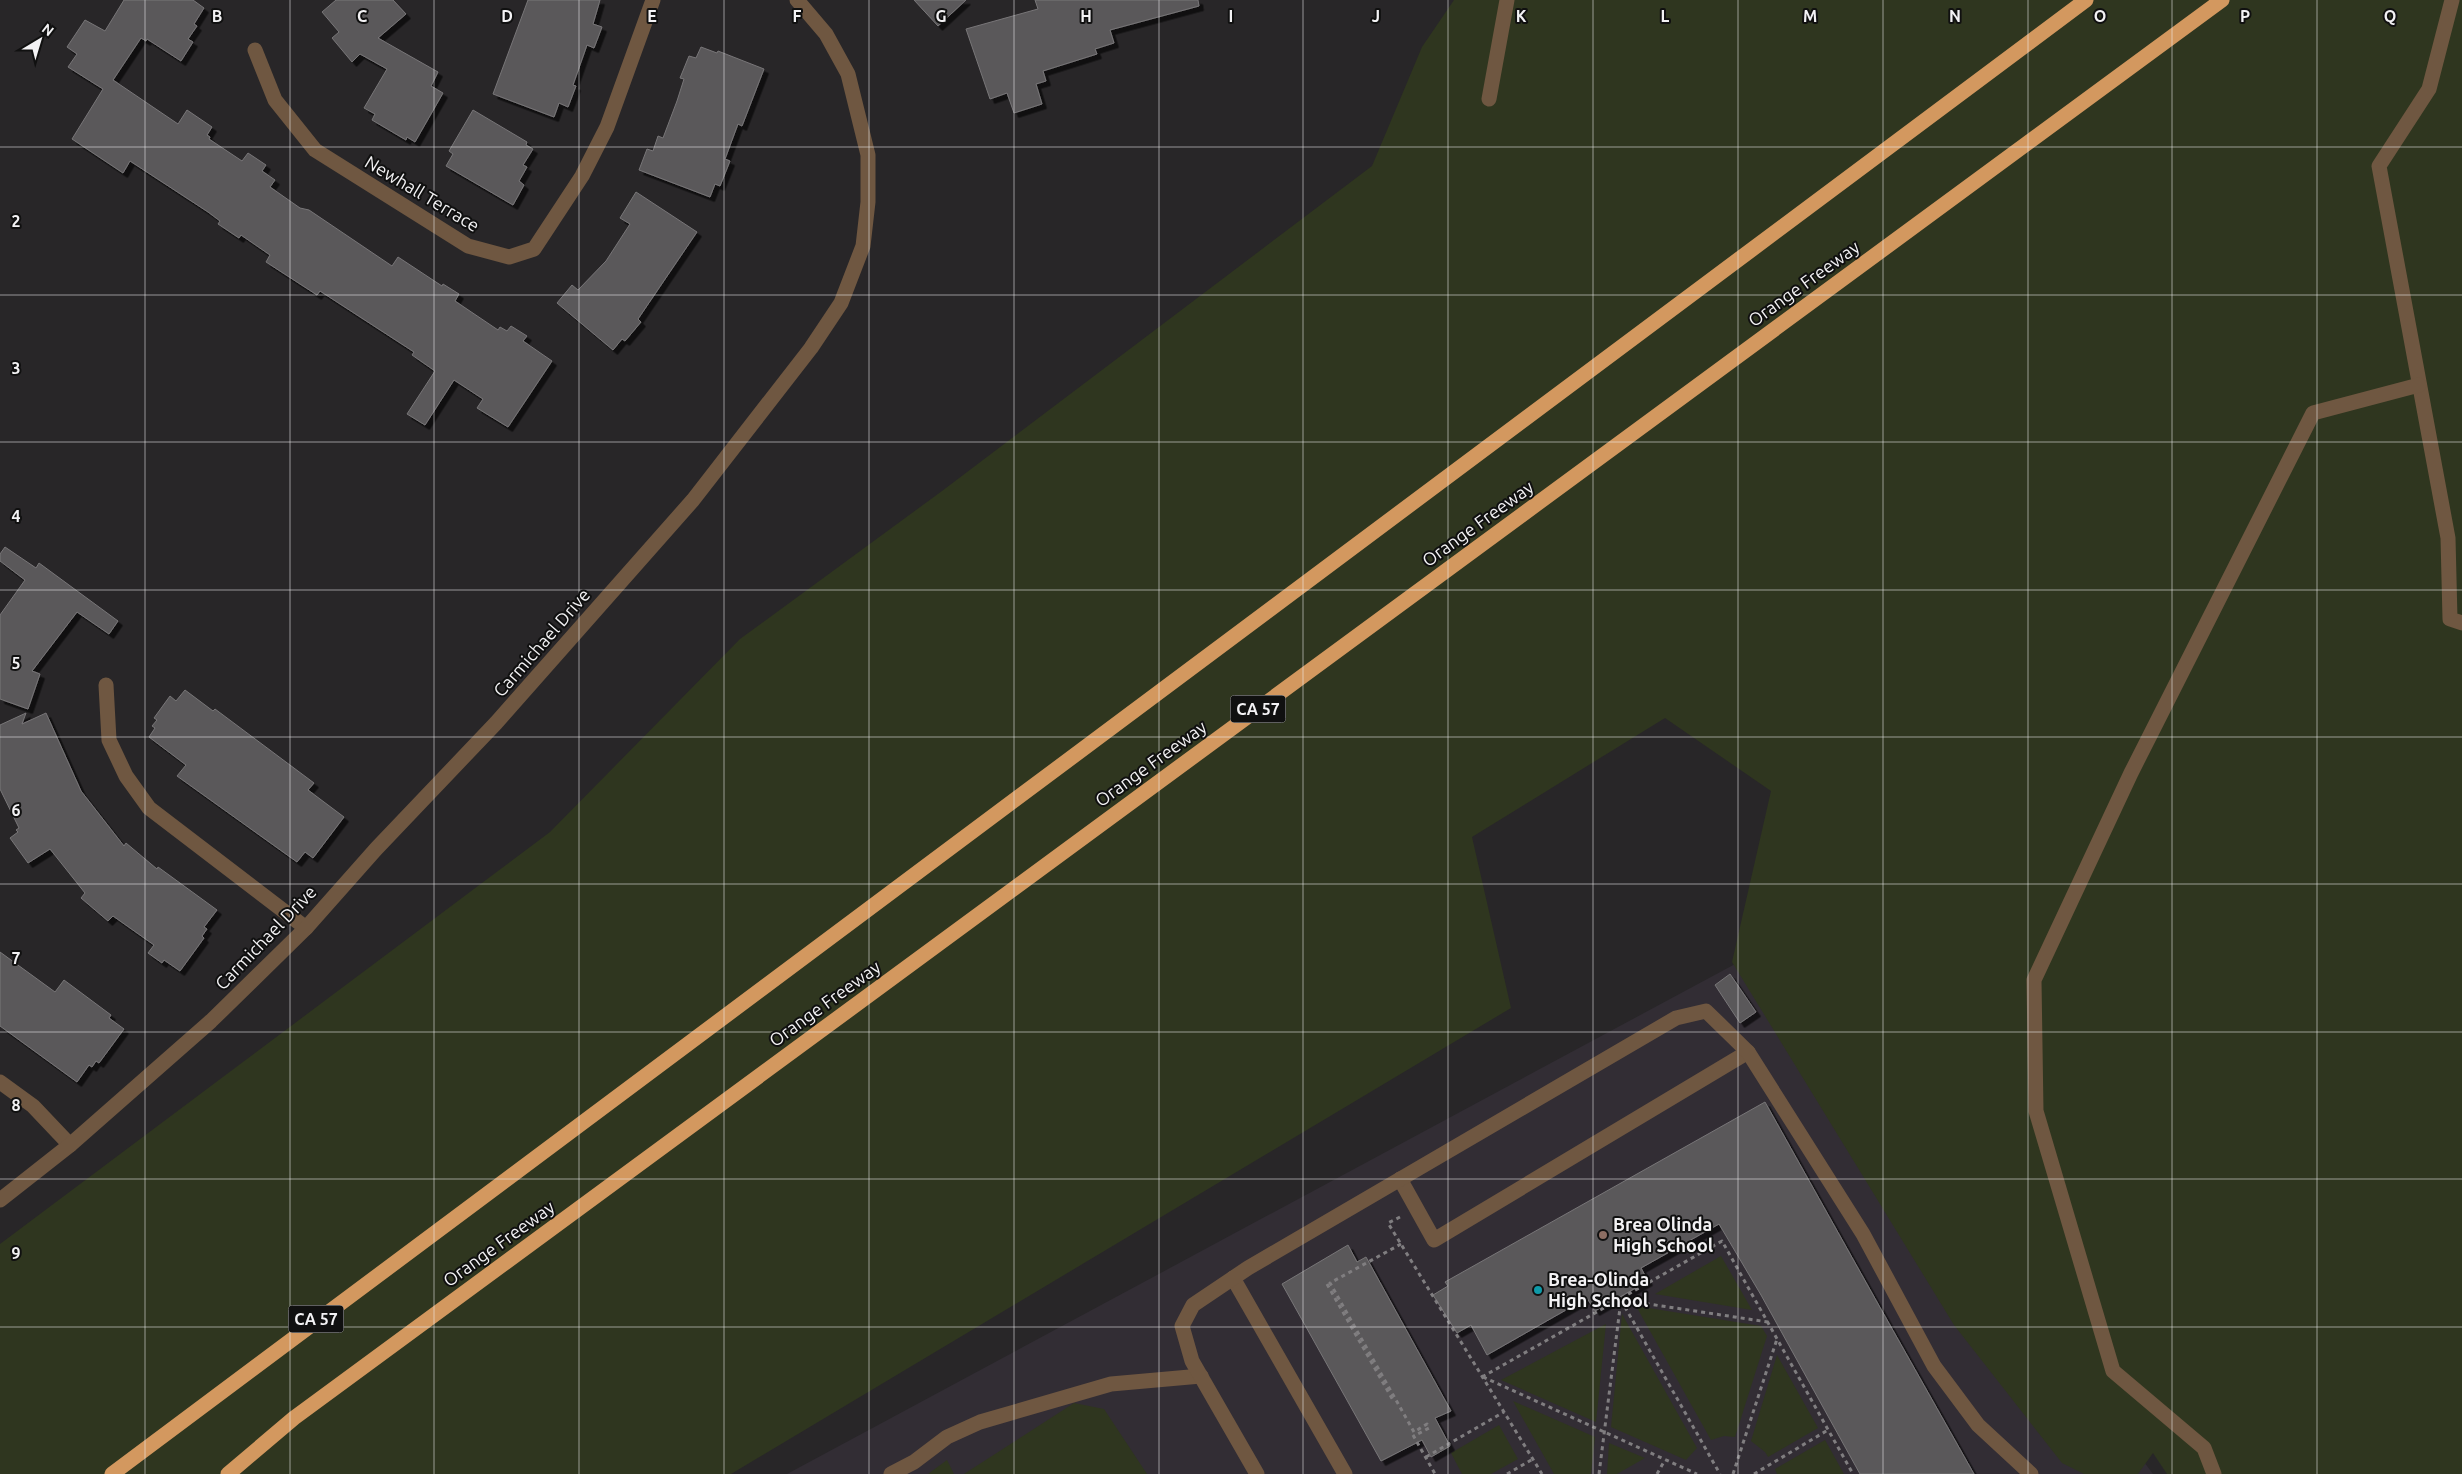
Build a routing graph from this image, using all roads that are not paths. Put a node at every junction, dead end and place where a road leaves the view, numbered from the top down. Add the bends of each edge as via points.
1 (653, 0) edge
2 (797, 0) edge
3 (1507, 0) edge
4 (2086, 0) edge
5 (2222, 0) edge
6 (2452, 0) edge
7 (255, 50) dead end
8 (1489, 99) dead end
9 (2419, 386) junction
10 (2462, 623) edge
11 (106, 685) dead end
12 (306, 928) junction
13 (1748, 1052) junction
14 (0, 1082) edge
15 (70, 1145) junction
16 (1400, 1180) junction
17 (0, 1200) edge
18 (1234, 1278) junction
19 (1200, 1376) junction
20 (294, 1418) junction
21 (114, 1471) edge
22 (228, 1474) edge
23 (239, 1474) edge
24 (891, 1474) edge
25 (1257, 1474) edge
26 (1346, 1474) edge
27 (2031, 1474) edge
28 (2214, 1474) edge

1 - 7 street, Newhall Terrace via 607,127 582,176 534,249 509,257 468,246 315,150 275,100
2 - 12 street, Carmichael Drive via 826,34 848,74 868,155 868,202 863,246 841,303 806,355 692,500 496,724 376,848
3 - 8 street
4 - 21 highway, CA 57
5 - 20 highway, Orange Freeway / CA 57
6 - 9 street via 2429,89 2379,166
9 - 10 street via 2448,538 2450,619
9 - 28 street via 2313,413 2131,773 2034,980 2036,1110 2113,1371 2204,1448
11 - 12 street via 109,740 126,776 149,808
12 - 15 street, Carmichael Drive via 211,1021
13 - 16 street via 1706,1011 1676,1018
13 - 16 street via 1434,1240
13 - 27 street via 1863,1234 1934,1366 1978,1425
14 - 15 street via 33,1106
15 - 17 street, Carmichael Drive
16 - 18 street
18 - 19 street via 1194,1305 1182,1326
18 - 26 street
19 - 24 street via 1110,1384 980,1422 947,1437 914,1462
19 - 25 street
20 - 22 highway, Orange Freeway / CA 57
20 - 23 highway

